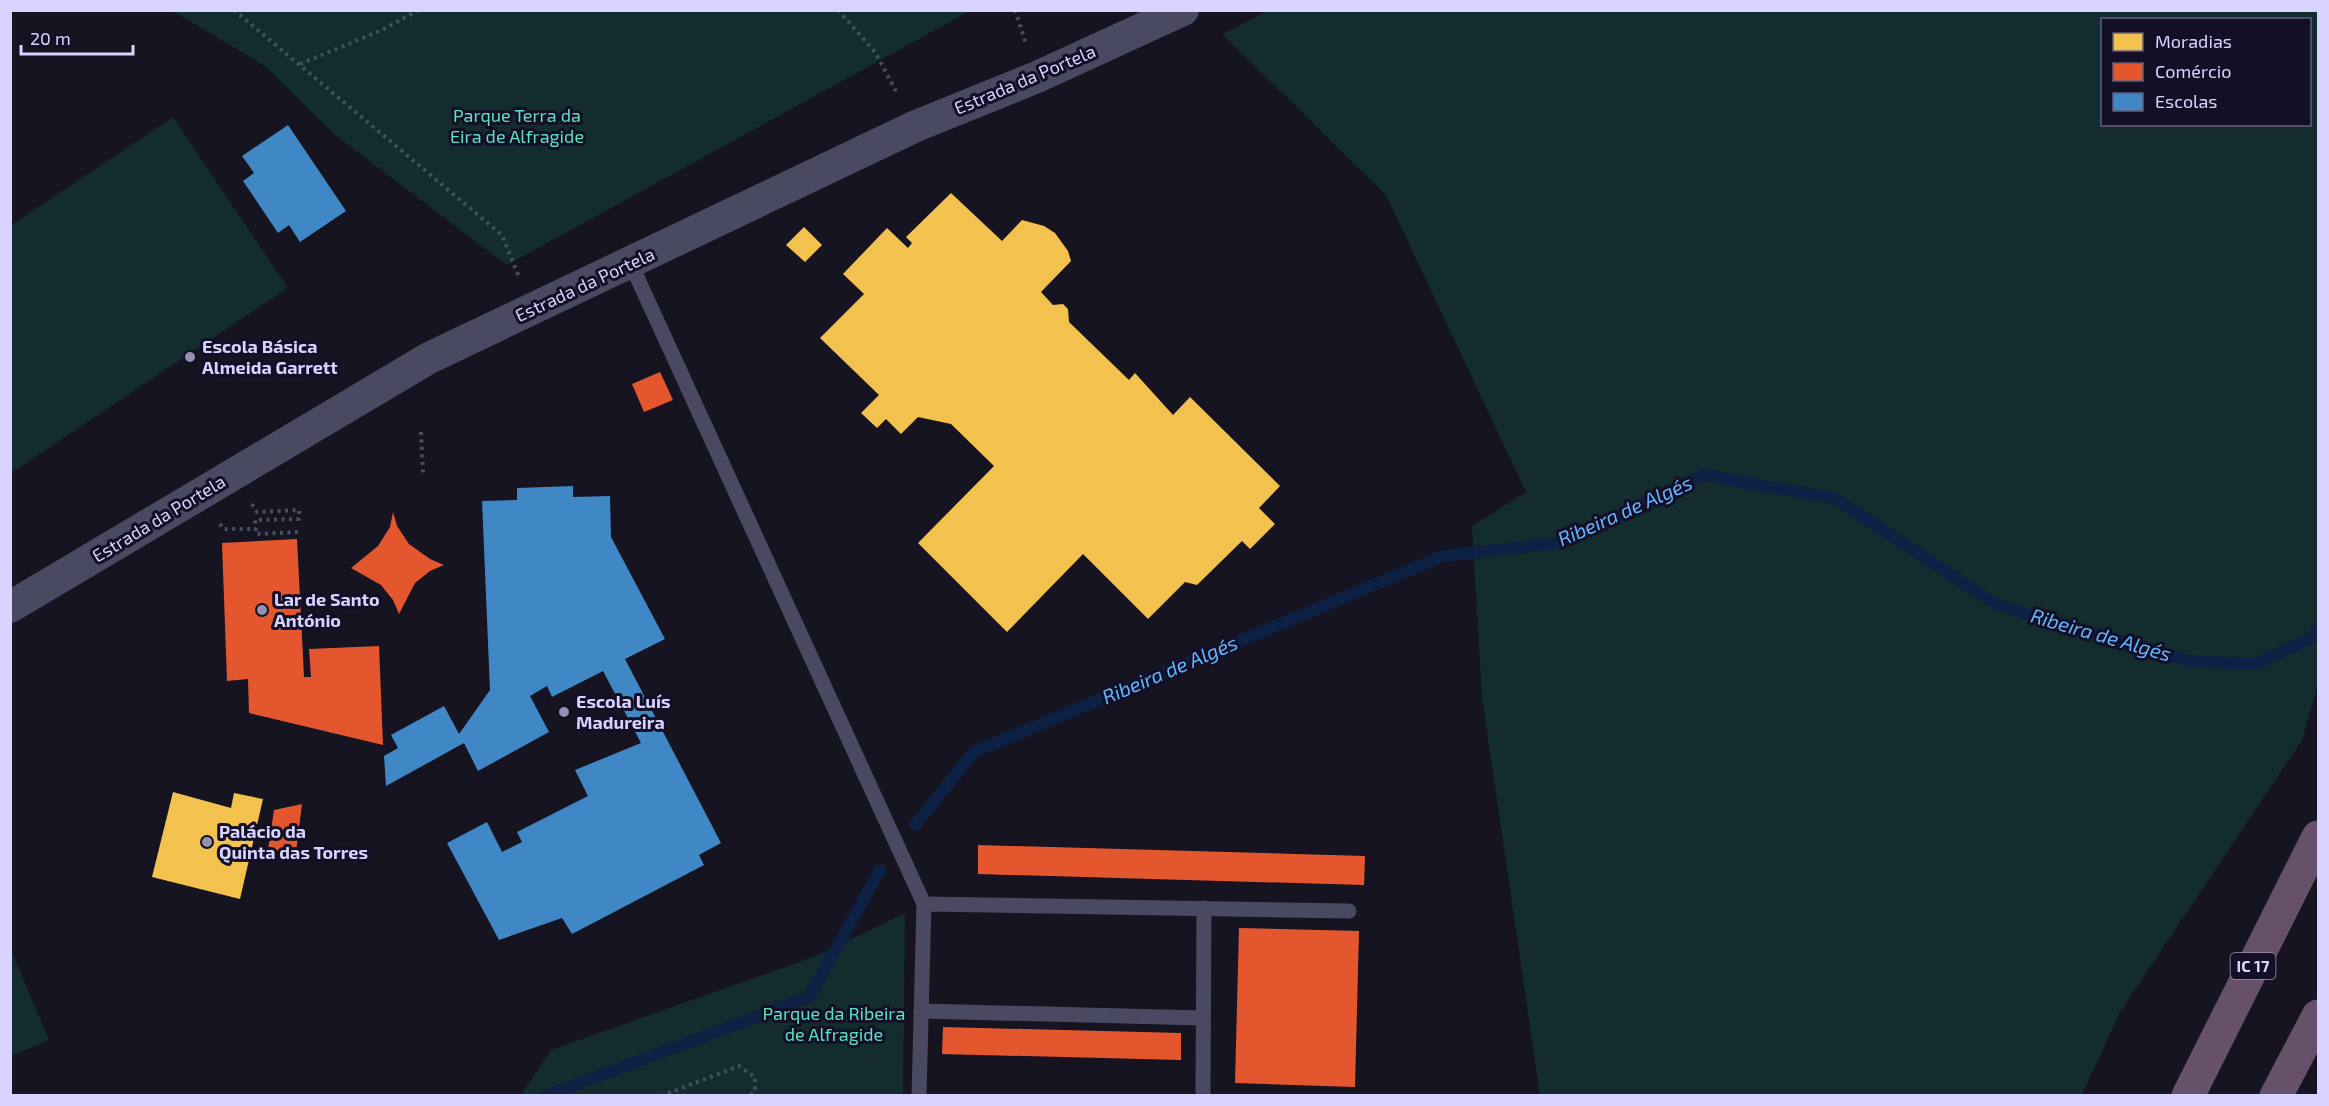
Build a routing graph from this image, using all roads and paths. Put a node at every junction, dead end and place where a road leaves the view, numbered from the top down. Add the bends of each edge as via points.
1 (234, 10) edge
2 (419, 10) edge
3 (838, 10) edge
4 (1183, 10) edge
5 (300, 64) junction
6 (916, 126) junction
7 (631, 264) junction
8 (522, 284) dead end
9 (421, 432) dead end
10 (423, 473) dead end
11 (262, 512) dead end
12 (228, 529) dead end
13 (256, 529) junction
14 (299, 532) dead end
15 (10, 607) edge
16 (2319, 837) edge
17 (924, 904) junction
18 (1204, 908) junction
19 (1349, 911) dead end
20 (921, 1011) junction
21 (2319, 1016) edge
22 (1203, 1017) junction
23 (661, 1095) edge
24 (750, 1095) edge
25 (919, 1095) edge
26 (1203, 1095) edge
27 (2188, 1095) edge
28 (2276, 1095) edge

1 - 5 path
2 - 5 path
3 - 6 path via 876,52
4 - 6 street, Estrada da Portela via 1037,77
5 - 8 path via 502,235
6 - 7 street, Estrada da Portela
7 - 15 street, Estrada da Portela via 429,358
7 - 17 lane
9 - 10 path
11 - 13 path via 299,510 299,519 255,520
12 - 13 path
13 - 14 path via 256,534
16 - 27 highway, IC 17
17 - 18 lane
17 - 20 lane
18 - 19 lane
18 - 22 lane
20 - 22 lane
20 - 25 lane
21 - 28 highway
22 - 26 lane
23 - 24 path via 739,1066 755,1077 755,1091

